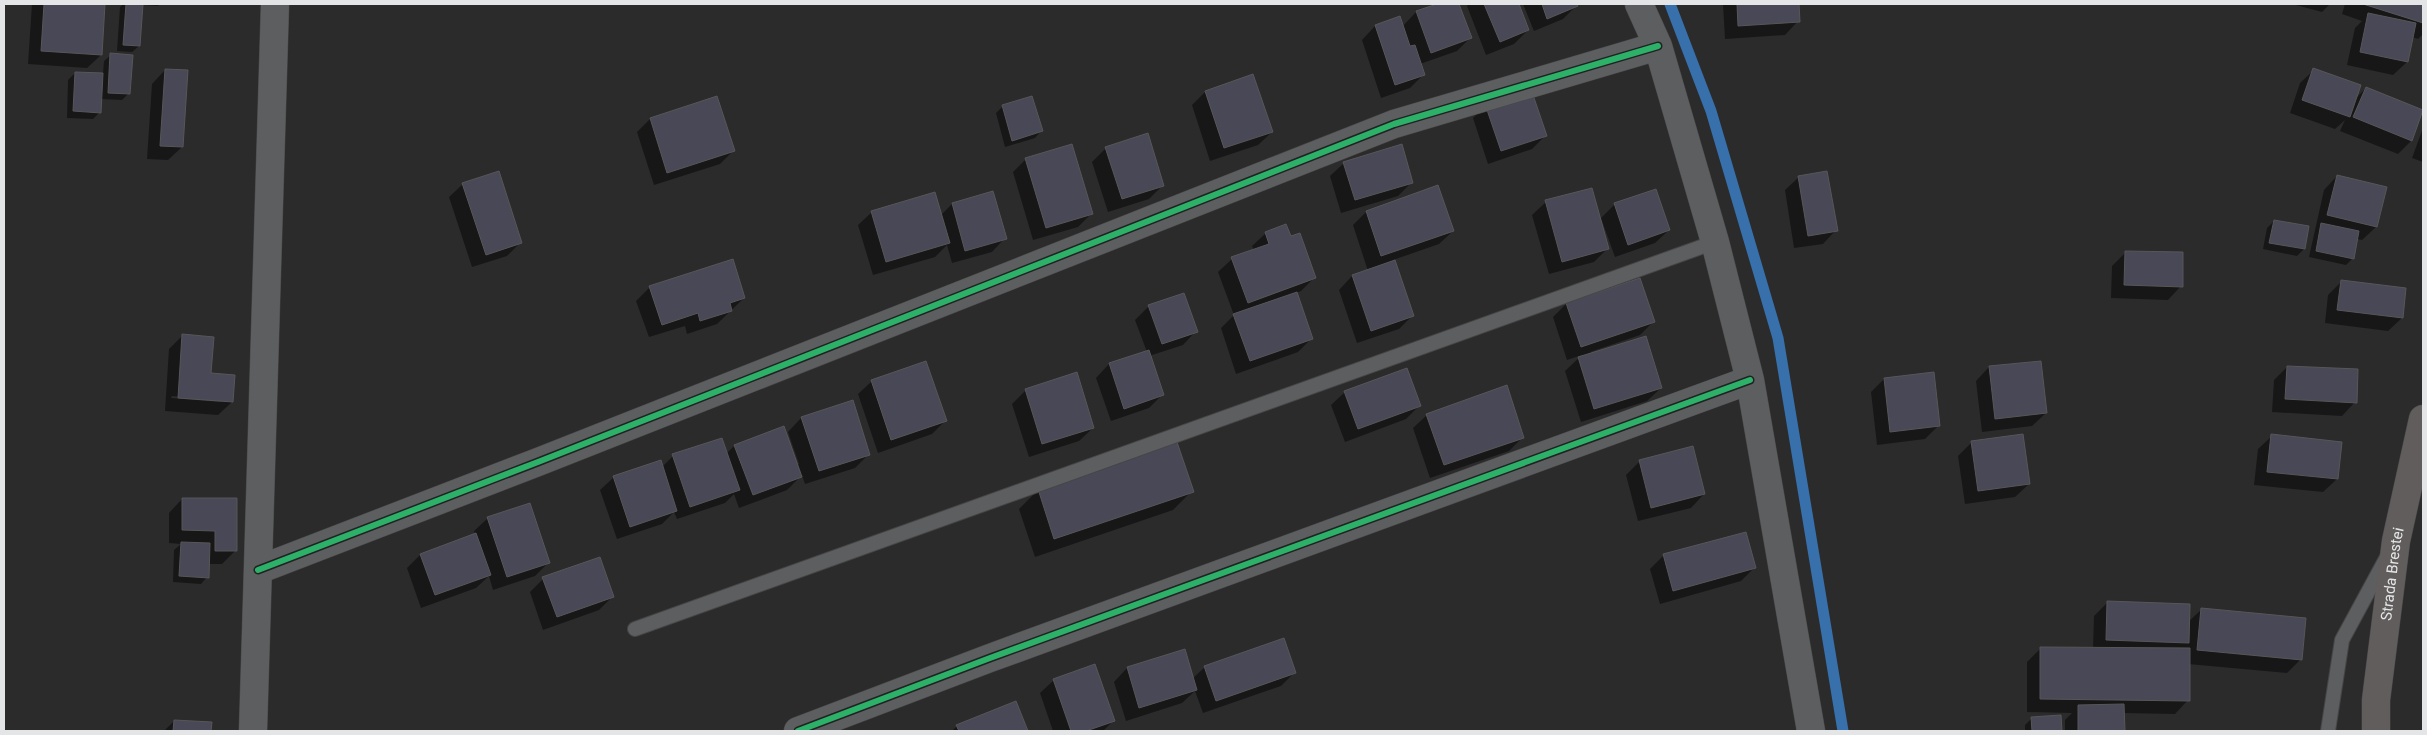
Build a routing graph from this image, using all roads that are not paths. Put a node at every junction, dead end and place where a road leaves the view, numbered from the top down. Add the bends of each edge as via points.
1 (275, 4) edge
2 (1639, 4) edge
3 (1658, 46) junction
4 (1715, 242) junction
5 (1750, 380) junction
6 (2423, 420) edge
7 (2396, 541) junction
8 (258, 570) junction
9 (635, 629) dead end
10 (253, 731) edge
11 (798, 731) edge
12 (1811, 731) edge
13 (2328, 731) edge
14 (2376, 731) edge

1 - 8 street
2 - 3 street
3 - 4 street
3 - 8 street via 1394,124
4 - 5 street
4 - 9 lane
5 - 11 street via 999,654
5 - 12 street
6 - 7 main road, Strada Brestei
7 - 13 lane via 2342,640
7 - 14 main road, Strada Brestei via 2376,700
8 - 10 street

